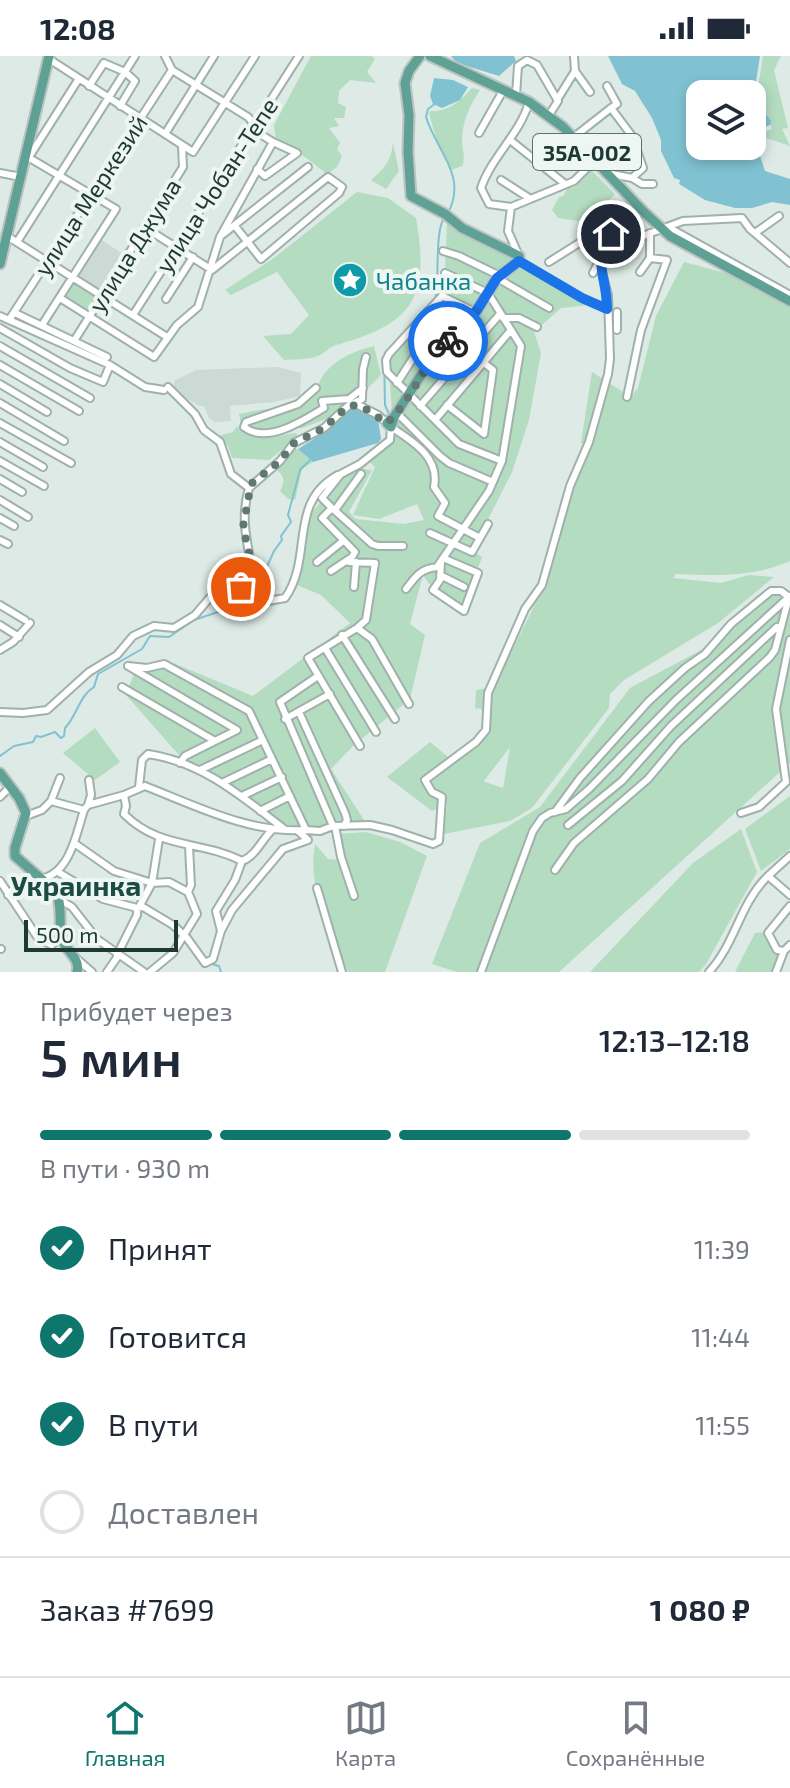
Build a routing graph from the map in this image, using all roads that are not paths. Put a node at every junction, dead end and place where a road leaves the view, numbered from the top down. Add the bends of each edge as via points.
1 (135, 56) edge
2 (214, 56) edge
3 (255, 56) edge
4 (299, 56) edge
5 (574, 56) edge
6 (167, 57) edge
7 (424, 57) edge
8 (49, 58) edge
9 (172, 70) junction
10 (575, 71) junction
11 (125, 72) junction
12 (78, 80) junction
13 (196, 85) junction
14 (89, 86) junction
15 (607, 86) dead end
16 (504, 89) junction
17 (590, 92) dead end
18 (516, 95) junction
19 (109, 99) junction
20 (557, 100) junction
21 (529, 102) junction
22 (597, 102) dead end
23 (225, 104) junction
24 (120, 106) junction
25 (607, 110) junction
26 (551, 112) dead end
27 (139, 118) junction
28 (252, 129) junction
29 (479, 133) dead end
30 (165, 134) junction
31 (574, 137) junction
32 (510, 140) junction
33 (273, 142) junction
34 (182, 146) junction
35 (27, 156) junction
36 (595, 160) junction
37 (308, 167) dead end
38 (257, 169) junction
39 (0, 173) edge
40 (60, 175) junction
41 (608, 175) junction
42 (21, 177) junction
43 (632, 178) junction
44 (501, 180) dead end
45 (565, 184) junction
46 (653, 184) dead end
47 (91, 194) junction
48 (529, 198) junction
49 (511, 207) junction
50 (779, 216) dead end
51 (235, 226) junction
52 (144, 227) junction
53 (665, 227) junction
54 (611, 232) junction
55 (650, 233) junction
56 (755, 233) junction
57 (7, 236) junction
58 (220, 237) junction
59 (248, 241) junction
60 (17, 242) junction
61 (176, 246) junction
62 (443, 251) dead end
63 (193, 257) junction
64 (519, 258) junction
65 (650, 258) junction
66 (599, 261) junction
67 (47, 262) junction
68 (549, 262) dead end
69 (790, 263) edge
70 (0, 264) edge
71 (210, 268) junction
72 (640, 272) dead end
73 (445, 273) dead end
74 (593, 273) dead end
75 (499, 277) junction
76 (73, 279) junction
77 (488, 293) junction
78 (102, 294) junction
79 (790, 295) edge
80 (60, 298) junction
81 (166, 299) dead end
82 (790, 301) edge
83 (549, 308) dead end
84 (607, 309) junction
85 (617, 312) dead end
86 (15, 313) junction
87 (133, 315) junction
88 (0, 316) edge
89 (502, 316) junction
90 (89, 317) junction
91 (467, 318) junction
92 (9, 320) junction
93 (42, 325) junction
94 (537, 327) dead end
95 (0, 328) edge
96 (511, 330) junction
97 (609, 330) junction
98 (167, 337) junction
99 (55, 340) junction
100 (74, 341) junction
101 (0, 346) edge
102 (50, 357) junction
103 (107, 357) dead end
104 (366, 357) dead end
105 (484, 363) junction
106 (0, 365) edge
107 (110, 365) junction
108 (397, 383) junction
109 (0, 384) edge
110 (316, 388) dead end
111 (363, 388) junction
112 (409, 395) junction
113 (627, 397) dead end
114 (90, 398) dead end
115 (0, 403) edge
116 (356, 404) junction
117 (447, 405) junction
118 (420, 406) junction
119 (79, 411) dead end
120 (47, 412) dead end
121 (390, 420) junction
122 (435, 420) junction
123 (0, 423) edge
124 (64, 441) dead end
125 (0, 442) edge
126 (0, 461) edge
127 (502, 461) junction
128 (71, 463) dead end
129 (43, 467) dead end
130 (341, 474) junction
131 (361, 474) dead end
132 (0, 479) edge
133 (493, 482) junction
134 (44, 486) dead end
135 (248, 487) junction
136 (22, 492) dead end
137 (0, 500) edge
138 (309, 506) junction
139 (334, 509) junction
140 (28, 517) dead end
141 (0, 518) edge
142 (322, 518) junction
143 (488, 524) dead end
144 (14, 526) dead end
145 (462, 530) junction
146 (430, 533) dead end
147 (480, 538) junction
148 (0, 540) edge
149 (343, 541) junction
150 (8, 544) dead end
151 (453, 544) junction
152 (403, 546) dead end
153 (442, 560) junction
154 (352, 561) junction
155 (317, 562) dead end
156 (331, 571) dead end
157 (440, 575) junction
158 (354, 587) dead end
159 (464, 587) dead end
160 (406, 589) dead end
161 (790, 596) edge
162 (257, 603) dead end
163 (0, 605) edge
164 (783, 617) junction
165 (0, 625) edge
166 (357, 628) junction
167 (342, 635) junction
168 (19, 637) junction
169 (790, 640) edge
170 (325, 648) junction
171 (0, 650) edge
172 (318, 676) junction
173 (122, 687) dead end
174 (330, 694) junction
175 (409, 704) dead end
176 (0, 712) edge
177 (299, 712) junction
178 (285, 719) junction
179 (395, 719) dead end
180 (254, 723) junction
181 (237, 730) junction
182 (376, 732) dead end
183 (263, 740) junction
184 (215, 741) junction
185 (360, 746) dead end
186 (272, 759) junction
187 (180, 763) junction
188 (200, 770) junction
189 (0, 773) edge
190 (282, 777) junction
191 (60, 778) dead end
192 (89, 780) dead end
193 (224, 782) junction
194 (10, 787) junction
195 (139, 787) junction
196 (124, 795) junction
197 (242, 796) junction
198 (290, 796) junction
199 (0, 797) edge
200 (51, 801) junction
201 (86, 807) junction
202 (260, 811) junction
203 (555, 812) junction
204 (741, 813) dead end
205 (26, 816) junction
206 (568, 825) dead end
207 (334, 826) junction
208 (344, 826) junction
209 (269, 830) junction
210 (285, 830) junction
211 (307, 830) junction
212 (297, 831) junction
213 (159, 839) junction
214 (74, 843) junction
215 (189, 847) junction
216 (790, 856) edge
217 (242, 861) junction
218 (555, 870) dead end
219 (58, 872) junction
220 (768, 876) junction
221 (38, 877) junction
222 (0, 881) edge
223 (152, 883) junction
224 (317, 888) dead end
225 (188, 892) junction
226 (8, 895) junction
227 (790, 895) edge
228 (354, 896) dead end
229 (59, 899) junction
230 (790, 906) edge
231 (141, 908) junction
232 (221, 931) junction
233 (185, 935) junction
234 (61, 936) junction
235 (787, 948) edge
236 (117, 955) junction
237 (76, 958) junction
238 (77, 972) edge
239 (92, 972) edge
240 (107, 972) edge
241 (147, 972) edge
242 (342, 972) edge
243 (481, 972) edge
244 (709, 972) edge
245 (776, 972) edge

1 - 11 street
2 - 13 street
3 - 23 street
4 - 28 street, улица Чобан-Тепе
5 - 10 street
6 - 9 street
7 - 16 main road, 35А-002
7 - 64 main road via 409,71 405,87 413,199
8 - 12 street
8 - 35 main road
9 - 13 street
9 - 27 street, улица Меркезий
10 - 17 street
10 - 20 street
11 - 14 street via 104,63
11 - 19 street
11 - 24 street via 135,81
12 - 14 street
12 - 35 street
13 - 23 street
13 - 30 street
14 - 19 street
15 - 25 street via 617,104
16 - 18 main road, 35А-002
16 - 29 street
18 - 20 street via 518,66 527,60 537,65
18 - 21 main road, 35А-002
19 - 24 street
19 - 40 street
20 - 26 street
21 - 31 main road, 35А-002
21 - 32 street
22 - 25 street
23 - 28 street via 248,117
23 - 34 street via 195,150
24 - 27 street
25 - 31 street
25 - 43 street via 632,136 643,168
27 - 30 street
27 - 47 street, улица Меркезий
28 - 33 street
28 - 61 street, улица Чобан-Тепе
30 - 34 street
31 - 36 main road, 35А-002
32 - 45 street
32 - 49 street via 481,188 490,204
33 - 38 street
33 - 38 street via 297,153 265,176
34 - 52 street, улица Джума via 183,167
35 - 40 street
35 - 42 main road
36 - 41 main road, 35А-002
36 - 45 street
37 - 51 street
38 - 58 street
39 - 42 street
40 - 47 street
40 - 60 street
41 - 43 street
41 - 53 main road, 35А-002
42 - 57 main road
43 - 46 street
44 - 48 street
45 - 48 street
47 - 67 street, улица Меркезий
47 - 76 street via 116,209
48 - 49 street
49 - 64 street via 508,231
50 - 56 street
51 - 58 street
51 - 59 street
52 - 61 street
52 - 78 street, улица Джума
53 - 55 street
53 - 56 street via 742,218
53 - 79 street
53 - 82 main road, 35А-002 via 685,246
54 - 55 street via 623,228 633,237
54 - 66 street
54 - 68 street via 595,233
55 - 65 street
56 - 69 street
57 - 60 street
57 - 70 main road
58 - 71 street
59 - 59 street via 328,177 342,187 261,259
59 - 71 street
60 - 67 street
61 - 63 street
61 - 87 street, улица Чобан-Тепе
62 - 75 street
63 - 71 street
63 - 81 street
64 - 75 main road
64 - 84 street
65 - 72 street
65 - 113 street via 667,260 641,330
66 - 74 street
66 - 84 street
67 - 76 street
67 - 86 street, улица Меркезий
71 - 98 street via 198,307
73 - 77 street
75 - 77 main road
75 - 83 street
76 - 78 street
76 - 80 street
77 - 89 street
77 - 91 main road
78 - 87 street
78 - 90 street, улица Джума
80 - 90 street
80 - 93 street
84 - 97 street
85 - 97 street via 618,333
86 - 92 street, улица Меркезий
86 - 93 street
87 - 98 street
88 - 92 street
89 - 94 street
89 - 96 street
89 - 118 street
90 - 98 street via 151,357
90 - 100 street, улица Джума
91 - 108 street via 417,352
91 - 108 street via 442,296 438,299 389,354 387,372
91 - 112 main road
92 - 99 street
93 - 100 street
95 - 102 street
96 - 105 street
96 - 127 street via 521,346
97 - 208 street via 608,374 589,442 570,486 542,585 525,609 488,693 486,730 425,780 442,797 439,841 433,844 370,825
99 - 102 street
99 - 107 street
100 - 103 street
101 - 114 street
102 - 107 street via 103,382
104 - 111 street
105 - 117 street
105 - 117 street via 493,370 484,434
106 - 119 street
107 - 135 street via 145,387 167,389 220,442 231,474
108 - 112 street
109 - 120 street
110 - 111 street via 298,404 244,427 260,432 287,428 324,408 322,401 349,399
111 - 116 street
112 - 118 street
112 - 121 main road
115 - 124 street
116 - 121 street
116 - 135 street via 294,443
117 - 122 street
118 - 122 street
121 - 130 street via 390,440
121 - 133 street via 440,456
121 - 145 street via 434,465 434,487 445,503 438,516
122 - 127 street via 459,444
123 - 128 street
125 - 129 street
126 - 134 street
127 - 133 street
130 - 138 street via 318,489
130 - 139 street via 322,498
131 - 139 street
132 - 136 street
133 - 145 street
135 - 176 street via 243,527 255,579 216,592 174,628 151,627 130,638 117,655 47,710
137 - 140 street
138 - 142 street
138 - 162 street via 295,583 285,598
139 - 142 street
139 - 152 street via 372,544
141 - 144 street
142 - 149 street
143 - 147 street
145 - 147 street
145 - 151 street
146 - 151 street
147 - 151 street via 472,552
148 - 150 street
149 - 154 street via 355,552
149 - 155 street
151 - 153 street
153 - 157 street
153 - 157 street via 478,573 464,611 433,590
153 - 160 street via 437,567 418,572
154 - 156 street
154 - 158 street
154 - 166 street via 375,563 366,620
157 - 159 street
161 - 164 street
161 - 203 street via 589,789
161 - 203 street via 769,592 731,624 631,719
163 - 168 street via 28,622
164 - 206 street via 776,631 671,726 622,781
164 - 218 street via 770,657 679,742 648,779 574,843
165 - 168 street
166 - 167 street
166 - 175 street via 372,639
167 - 170 street
167 - 179 street
168 - 171 street
169 - 204 street via 776,709 786,782 759,807
170 - 172 street via 308,658
170 - 182 street
172 - 174 street
172 - 178 street via 281,700
173 - 184 street
174 - 177 street
174 - 185 street
177 - 178 street
177 - 208 street via 345,813
178 - 207 street
180 - 181 street
180 - 181 street via 249,711 164,664 128,666
180 - 183 street
181 - 184 street
183 - 186 street
183 - 188 street
184 - 187 street
186 - 190 street
186 - 193 street
187 - 188 street
187 - 195 street via 148,754 142,760
188 - 193 street
189 - 194 main road
190 - 197 street
190 - 198 street
191 - 200 street
192 - 201 street
193 - 197 street
194 - 199 street
194 - 205 main road
195 - 196 street
195 - 209 street
196 - 201 street
196 - 213 street via 126,817
197 - 202 street
198 - 202 street
198 - 211 street
200 - 201 street
200 - 205 street
201 - 214 street
202 - 210 street
203 - 243 street via 533,831
205 - 221 main road via 15,852
207 - 208 street
207 - 211 street
207 - 228 street
209 - 210 street
209 - 217 street via 251,857
210 - 212 street
211 - 212 street
212 - 232 street via 308,840 283,849
213 - 215 street
213 - 223 street
214 - 219 street
214 - 223 street via 114,871
215 - 217 street
215 - 225 street
216 - 220 street
217 - 232 street via 216,911
219 - 221 street
219 - 231 street via 103,899
220 - 227 street
220 - 244 street
221 - 226 street via 21,880
221 - 229 main road
222 - 226 street
223 - 225 street via 169,882
223 - 231 street
224 - 242 street
225 - 233 street via 197,914
226 - 234 street via 38,938 52,945
229 - 234 main road
229 - 236 street
230 - 235 street via 768,933 777,950
231 - 233 street
231 - 236 street
232 - 233 street via 213,959 205,963
233 - 241 street via 173,953
234 - 237 main road
235 - 245 street
236 - 240 street
236 - 241 street
237 - 238 main road
237 - 239 street

